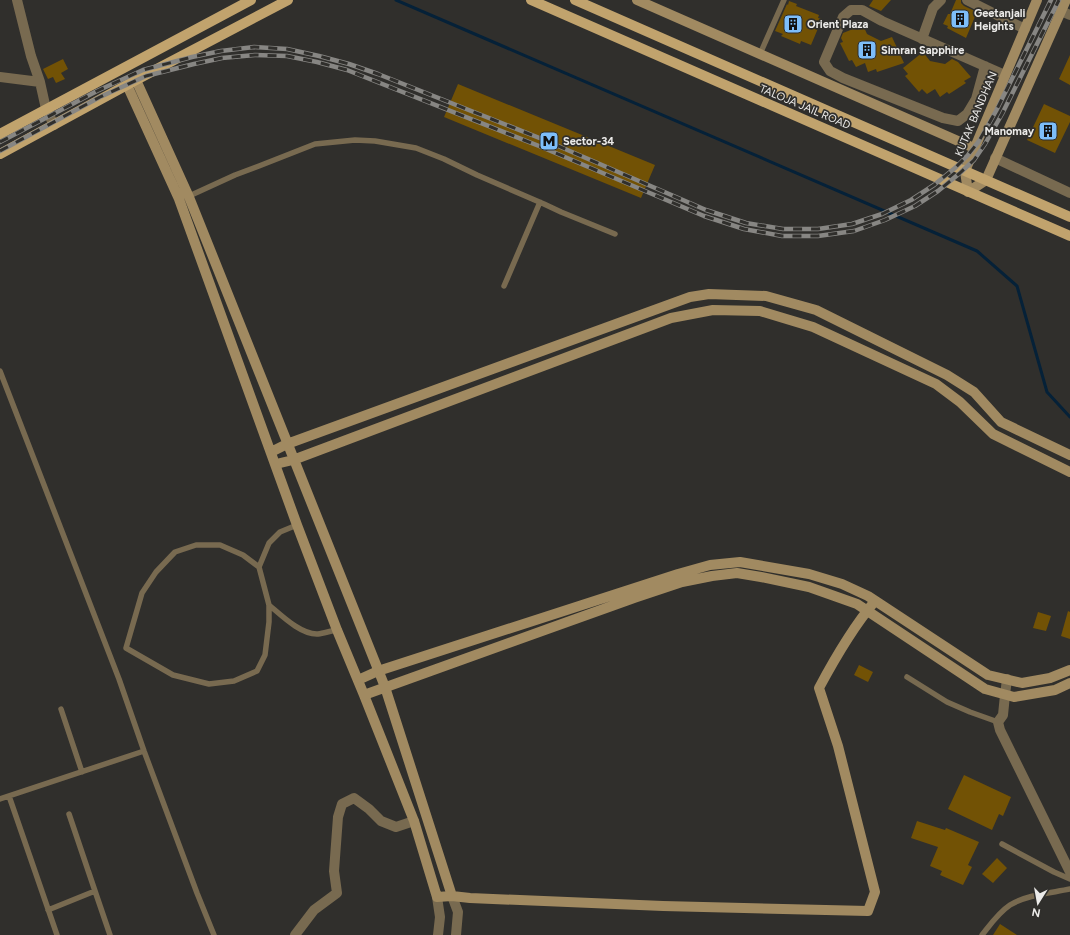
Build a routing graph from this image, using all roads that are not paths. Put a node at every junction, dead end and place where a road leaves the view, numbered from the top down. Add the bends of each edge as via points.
1 (17, 0) edge
2 (251, 0) edge
3 (288, 0) edge
4 (531, 0) edge
5 (575, 0) edge
6 (637, 0) edge
7 (784, 0) edge
8 (941, 0) edge
9 (967, 0) edge
10 (1036, 0) edge
11 (1066, 0) edge
12 (1066, 13) edge
13 (1025, 29) junction
14 (922, 39) junction
15 (760, 54) junction
16 (985, 66) junction
17 (1005, 75) junction
18 (0, 77) edge
19 (136, 80) junction
20 (40, 82) junction
21 (127, 85) junction
22 (46, 110) junction
23 (54, 125) junction
24 (0, 134) edge
25 (974, 148) junction
26 (0, 154) edge
27 (995, 158) junction
28 (965, 171) junction
29 (986, 180) junction
30 (968, 192) junction
31 (1070, 193) edge
32 (184, 198) junction
33 (540, 202) junction
34 (1070, 217) edge
35 (615, 234) dead end
36 (1070, 236) edge
37 (504, 286) dead end
38 (0, 371) edge
39 (287, 444) junction
40 (271, 452) junction
41 (1070, 455) edge
42 (293, 460) junction
43 (276, 464) junction
44 (1070, 472) edge
45 (297, 525) junction
46 (259, 567) junction
47 (876, 601) junction
48 (269, 605) junction
49 (867, 611) junction
50 (337, 630) junction
51 (1070, 670) edge
52 (378, 671) junction
53 (907, 678) dead end
54 (1007, 679) junction
55 (358, 680) junction
56 (1070, 683) edge
57 (385, 687) junction
58 (1005, 694) junction
59 (364, 695) junction
60 (61, 709) dead end
61 (998, 722) junction
62 (144, 751) junction
63 (82, 772) junction
64 (9, 796) junction
65 (0, 799) edge
66 (69, 814) dead end
67 (414, 821) junction
68 (1002, 844) dead end
69 (1070, 872) edge
70 (1070, 879) edge
71 (1070, 889) edge
72 (95, 891) junction
73 (452, 896) junction
74 (437, 897) junction
75 (48, 910) junction
76 (57, 935) edge
77 (110, 935) edge
78 (214, 935) edge
79 (295, 935) edge
80 (438, 935) edge
81 (456, 935) edge
82 (982, 935) edge

1 - 20 street
2 - 22 main road
3 - 19 main road
4 - 30 main road, TALOJA JAIL ROAD
5 - 28 main road, TALOJA JAIL ROAD
6 - 15 street
7 - 15 lane
8 - 14 street via 933,8
9 - 13 street
10 - 13 street, KUTAK BANDHAN
11 - 12 street
12 - 27 street
13 - 17 street, KUTAK BANDHAN
14 - 16 street
14 - 16 street via 862,10 851,10 843,17 824,62 830,70 843,78 944,118 958,121 967,114 976,99
15 - 25 street
16 - 17 street
17 - 25 street, KUTAK BANDHAN
18 - 20 street
19 - 21 main road
19 - 32 street
20 - 22 street
21 - 23 main road
21 - 32 street
22 - 23 street
22 - 24 main road
23 - 26 main road
25 - 28 street, KUTAK BANDHAN
27 - 29 street
27 - 31 street
28 - 29 main road, TALOJA JAIL ROAD
28 - 30 street, KUTAK BANDHAN
29 - 30 street
29 - 34 main road, TALOJA JAIL ROAD
30 - 36 main road, TALOJA JAIL ROAD
32 - 33 lane via 315,144 355,140 416,148
32 - 39 street
32 - 40 street
33 - 35 lane
33 - 37 lane
38 - 62 lane via 119,679
39 - 40 street
39 - 41 street via 690,297 709,294 766,296 816,310 947,375 974,392 1001,422
39 - 42 street
40 - 43 street
42 - 43 street
42 - 44 street via 671,318 713,310 729,310 760,311 813,327 936,384 960,402 992,434
42 - 52 street
43 - 45 street
45 - 46 lane via 280,532 269,543
45 - 50 street
46 - 48 lane
46 - 48 lane via 243,555 220,545 196,545 175,552 156,572 142,594 126,648 173,675 209,684 234,681 257,671 265,655
47 - 49 street
47 - 52 street via 842,584 809,574 740,562 710,565
47 - 54 street via 988,675
48 - 50 lane via 303,630 317,634
49 - 57 street via 857,604 809,587 737,573 712,576 682,582 640,596
49 - 58 street via 985,690
49 - 73 street via 834,660 819,688 838,746 875,892 868,911 663,906
50 - 55 street
51 - 54 street via 1050,678 1022,683
52 - 55 street
52 - 57 street
53 - 61 lane via 947,702
54 - 58 street
55 - 59 street
56 - 58 street via 1055,690 1014,697
57 - 59 street
57 - 73 street
58 - 61 street via 1003,714
59 - 67 street
60 - 63 lane
61 - 69 street
62 - 63 lane
62 - 78 lane
63 - 64 lane
64 - 65 lane
64 - 75 lane
66 - 72 lane
67 - 74 street
67 - 79 street via 396,827 382,821 354,798 342,804 338,817 334,871 337,893 314,910
68 - 70 lane
71 - 82 lane via 1034,896 1010,905
72 - 75 lane
72 - 77 lane
73 - 74 street
73 - 81 street via 458,912
74 - 80 street via 440,917
75 - 76 lane

